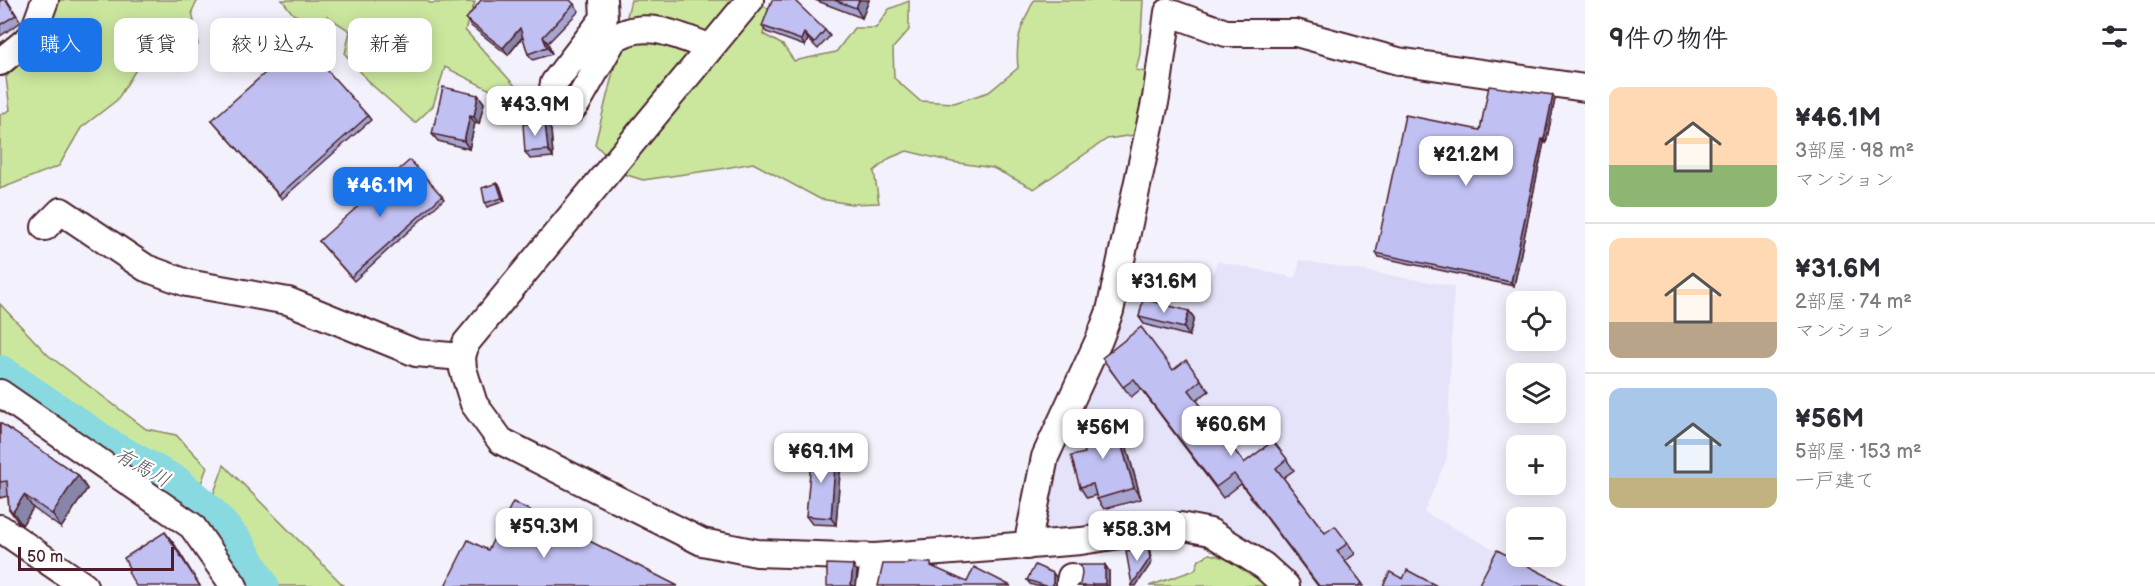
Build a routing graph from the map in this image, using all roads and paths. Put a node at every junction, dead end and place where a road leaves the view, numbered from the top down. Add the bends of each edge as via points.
1 (45, 0) edge
2 (603, 0) edge
3 (750, 0) edge
4 (709, 47) junction
5 (0, 62) edge
6 (1585, 88) edge
7 (45, 226) dead end
8 (462, 357) junction
9 (0, 393) edge
10 (0, 528) edge
11 (1027, 546) junction
12 (875, 557) junction
13 (57, 579) edge
14 (84, 586) edge
15 (234, 586) edge
16 (870, 586) edge
17 (1286, 586) edge

1 - 5 street via 32,36
2 - 4 street via 604,18 554,83 554,98 565,111 577,103 613,40 621,34 633,29 659,30
3 - 4 street
4 - 8 street via 466,343
6 - 11 street via 1398,61 1296,33 1226,33 1168,12 1156,98 1110,311 1044,457
7 - 8 street via 60,211 146,268 187,283 288,301 416,353
8 - 12 street via 474,404 501,441 702,542 757,553
9 - 15 street via 192,526
10 - 13 street
11 - 12 street
11 - 17 street via 1180,526 1210,532 1264,566
12 - 16 street
13 - 14 street

